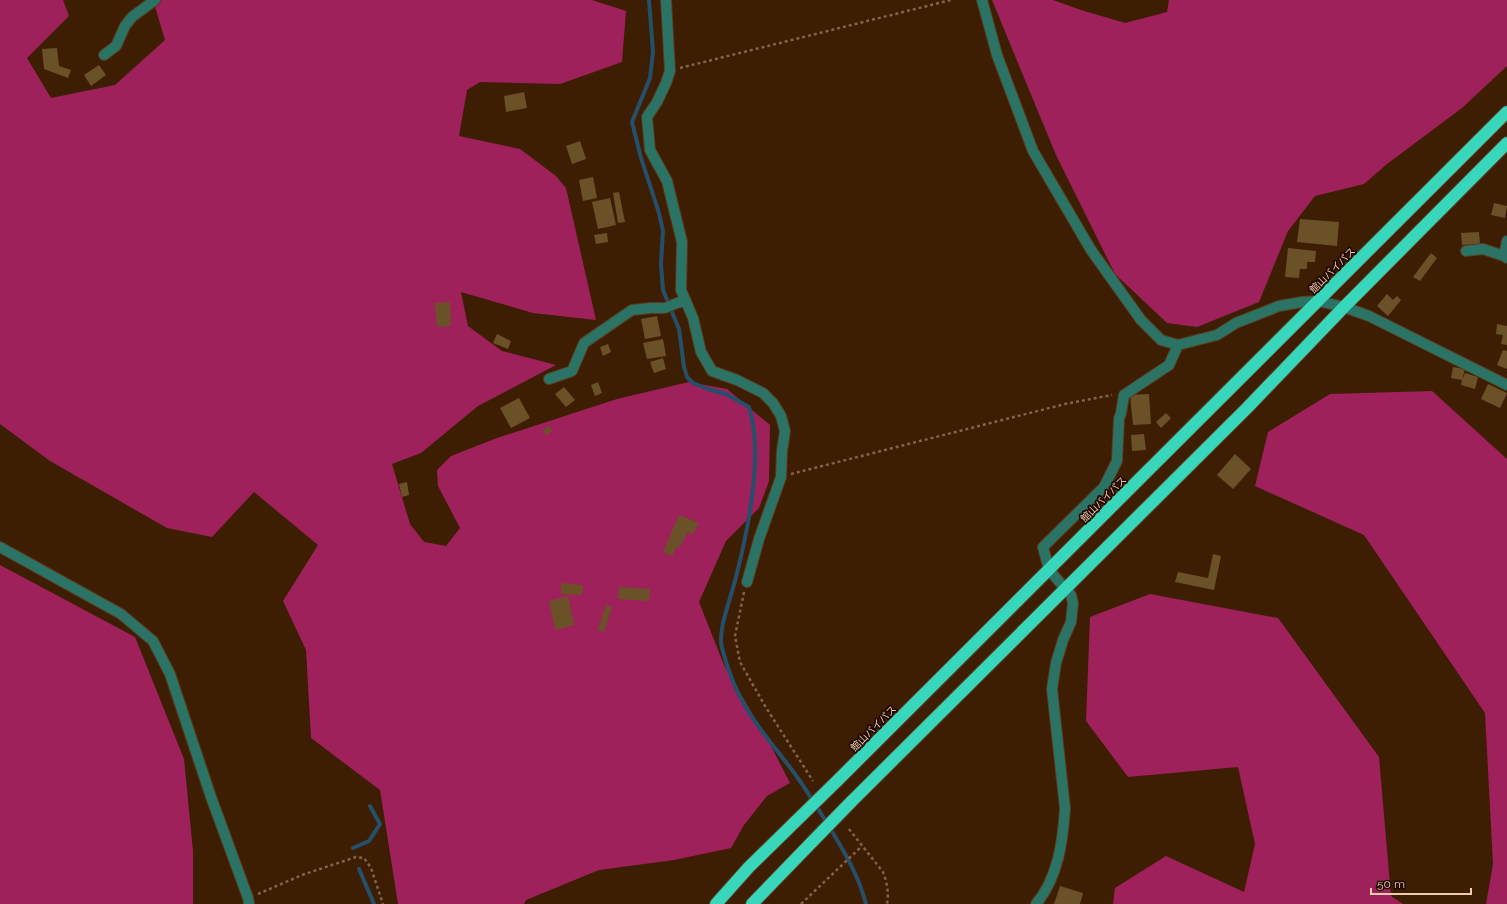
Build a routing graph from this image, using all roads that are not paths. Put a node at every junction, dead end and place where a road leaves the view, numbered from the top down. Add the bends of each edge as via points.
1 (155, 0) edge
2 (666, 0) edge
3 (982, 0) edge
4 (104, 55) dead end
5 (1507, 112) edge
6 (1507, 143) edge
7 (1507, 241) edge
8 (1466, 251) dead end
9 (1505, 257) edge
10 (1318, 301) junction
11 (682, 302) junction
12 (1344, 307) junction
13 (1178, 345) junction
14 (550, 379) dead end
15 (1507, 385) edge
16 (0, 547) edge
17 (1050, 570) junction
18 (747, 582) road end
19 (1067, 588) junction
20 (249, 901) edge
21 (716, 904) edge
22 (752, 904) edge
23 (1036, 904) edge

1 - 4 street via 132,17 116,46
2 - 11 street via 670,71 647,118 650,150 667,181 682,242
3 - 13 street via 997,55 1034,151 1060,198 1091,250 1141,320 1161,340
5 - 10 highway, 館山バイパス
6 - 12 highway
7 - 9 street
8 - 9 street via 1483,249
10 - 12 street
10 - 13 street via 1279,306 1236,323 1217,335
10 - 17 highway, 館山バイパス
11 - 14 street via 665,308 632,310 584,343 572,371
11 - 18 street via 693,318 701,352 712,371 763,393 781,416 785,430 781,476 758,539
12 - 15 street via 1370,316
12 - 19 highway
13 - 17 street via 1168,365 1124,395 1119,419 1118,461 1104,487 1044,547
16 - 20 street via 121,614 153,641 170,674
17 - 19 street
17 - 21 highway, 館山バイパス, bridge via 749,867
19 - 22 highway, bridge
19 - 23 street via 1073,603 1071,622 1056,663 1052,689 1065,808 1064,826 1054,874

